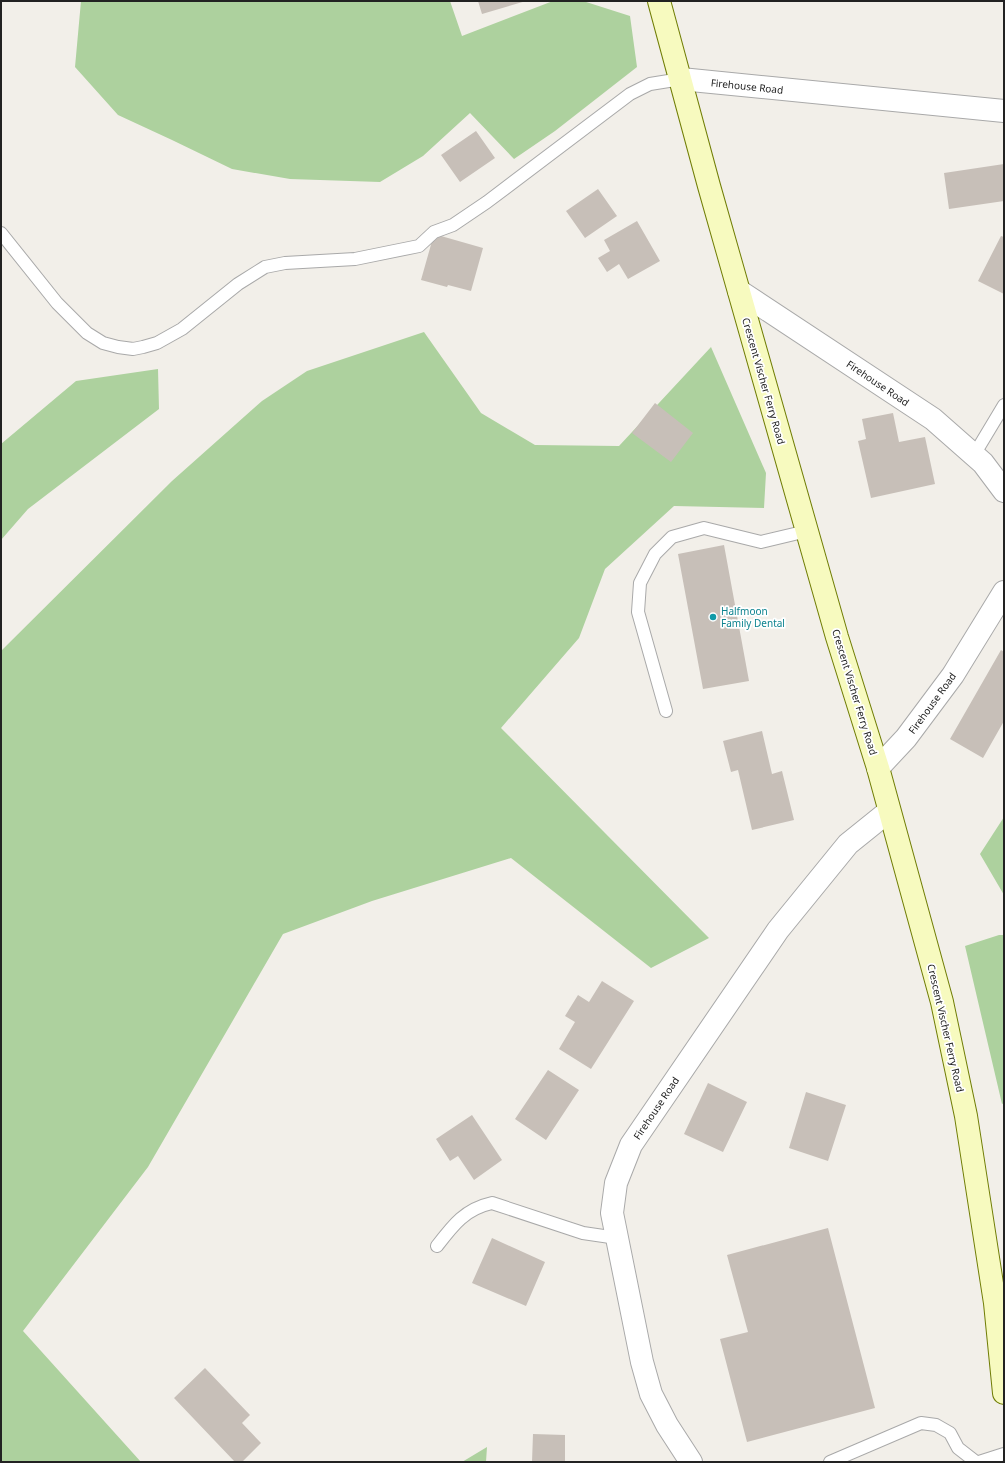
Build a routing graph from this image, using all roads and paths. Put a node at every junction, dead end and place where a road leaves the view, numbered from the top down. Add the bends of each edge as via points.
1 (659, 1) edge
2 (681, 79) junction
3 (1004, 111) edge
4 (1, 233) edge
5 (739, 291) junction
6 (1004, 405) edge
7 (974, 455) junction
8 (1004, 491) edge
9 (807, 532) junction
10 (1004, 592) edge
11 (666, 711) dead end
12 (878, 768) junction
13 (889, 811) junction
14 (616, 1238) junction
15 (437, 1246) dead end
16 (1004, 1393) edge
17 (1004, 1454) edge
18 (690, 1462) edge
19 (830, 1462) edge
20 (977, 1462) edge

1 - 2 main road, Crescent Vischer Ferry Road
2 - 3 street, Firehouse Road
2 - 4 lane via 650,84 630,94 487,202 454,225 434,232 419,246 355,259 285,263 265,267 238,284 182,329 158,343 143,347 118,347 103,343 87,333 57,303
2 - 5 main road, Crescent Vischer Ferry Road
5 - 7 street, Firehouse Road via 933,420
5 - 9 main road, Crescent Vischer Ferry Road
6 - 7 lane
7 - 8 street, Firehouse Road
9 - 11 lane via 761,542 704,528 672,536 654,554 640,583 638,612
9 - 12 main road, Crescent Vischer Ferry Road
10 - 12 street, Firehouse Road via 953,675 906,738
12 - 13 main road, Crescent Vischer Ferry Road
13 - 14 street, Firehouse Road via 848,844 778,930 631,1145 616,1183 612,1213
13 - 16 main road, Crescent Vischer Ferry Road via 942,1002 966,1116 995,1303
14 - 15 lane via 584,1233 492,1203 467,1212 455,1222
14 - 18 street, Firehouse Road via 651,1394
17 - 20 lane
19 - 20 lane via 922,1423 936,1425 950,1433 958,1448

